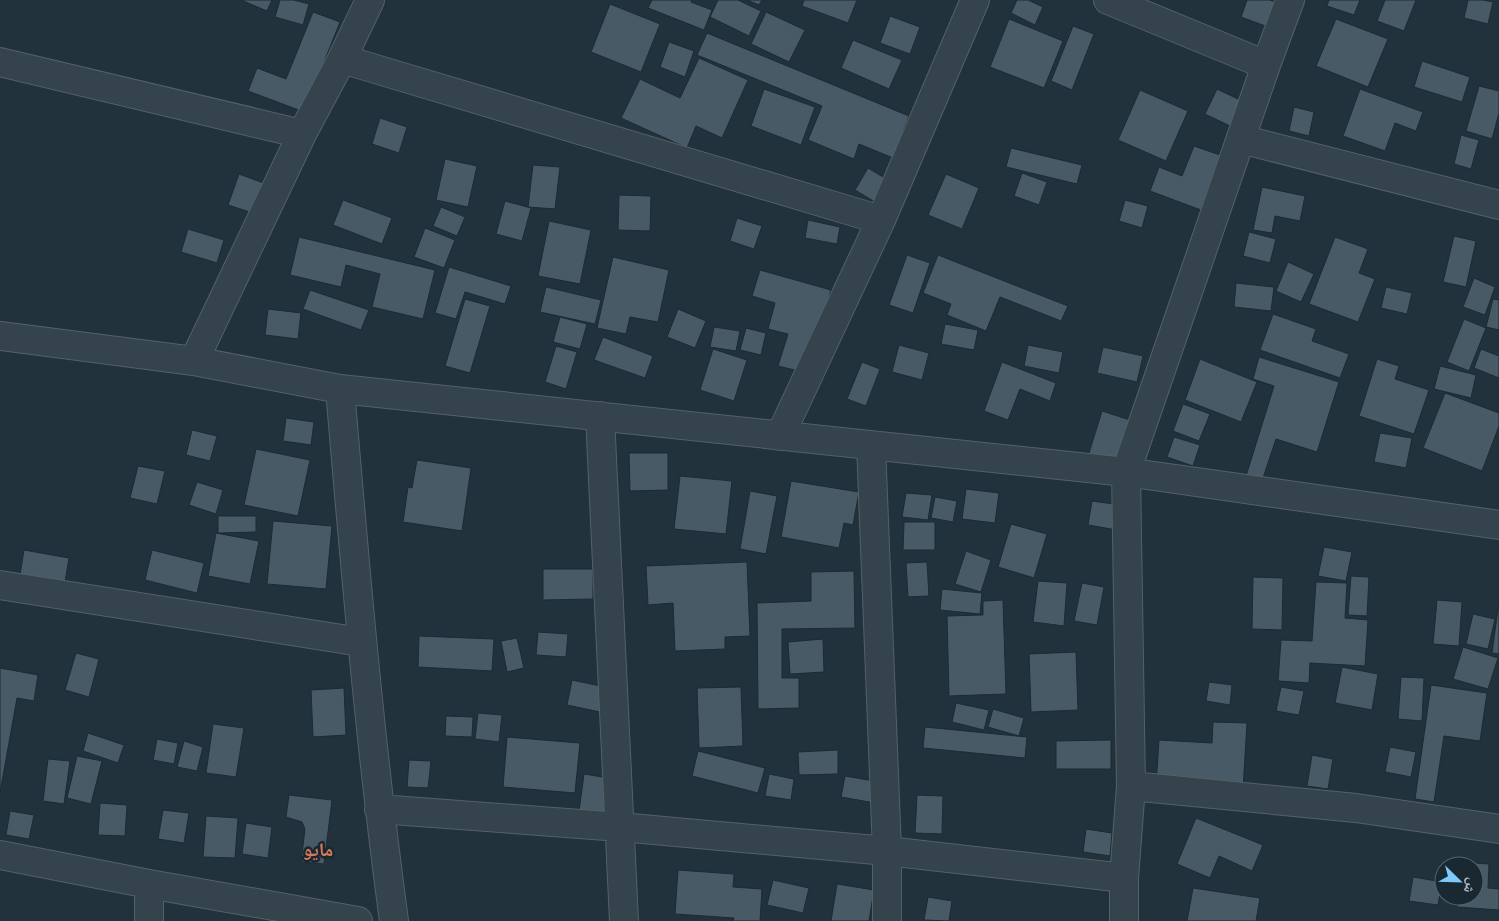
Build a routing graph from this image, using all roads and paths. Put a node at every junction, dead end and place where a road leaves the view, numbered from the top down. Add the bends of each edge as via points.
1 (370, 0) edge
2 (1108, 0) edge
3 (1290, 0) edge
4 (966, 3) edge
5 (342, 58) junction
6 (0, 62) edge
7 (1266, 65) junction
8 (302, 134) junction
9 (1241, 139) junction
10 (1499, 206) edge
11 (881, 220) junction
12 (0, 336) edge
13 (194, 361) junction
14 (340, 389) junction
15 (600, 416) junction
16 (780, 436) junction
17 (871, 445) junction
18 (1126, 472) junction
19 (1499, 525) edge
20 (0, 585) edge
21 (361, 642) junction
22 (1131, 786) junction
23 (379, 809) junction
24 (620, 828) junction
25 (1499, 829) edge
26 (886, 851) junction
27 (0, 854) edge
28 (1124, 878) junction
29 (149, 884) junction
30 (149, 921) edge
31 (358, 921) edge
32 (394, 921) edge
33 (624, 921) edge
34 (887, 921) edge
35 (1124, 921) edge

1 - 5 street
2 - 7 street
3 - 7 street
4 - 11 street
5 - 8 street
5 - 11 street
6 - 8 street
7 - 9 street
8 - 13 street
9 - 10 street
9 - 18 street
11 - 16 street
12 - 13 street
13 - 14 street
14 - 15 street
14 - 21 street
15 - 16 street
15 - 24 street
16 - 17 street
17 - 18 street
17 - 26 street
18 - 19 street
18 - 22 street
20 - 21 street
21 - 23 street
22 - 25 street via 1356,808
22 - 28 street
23 - 24 street
23 - 32 street
24 - 26 street
24 - 33 street
26 - 28 street
26 - 34 street
27 - 29 street
28 - 35 street
29 - 30 street
29 - 31 street

